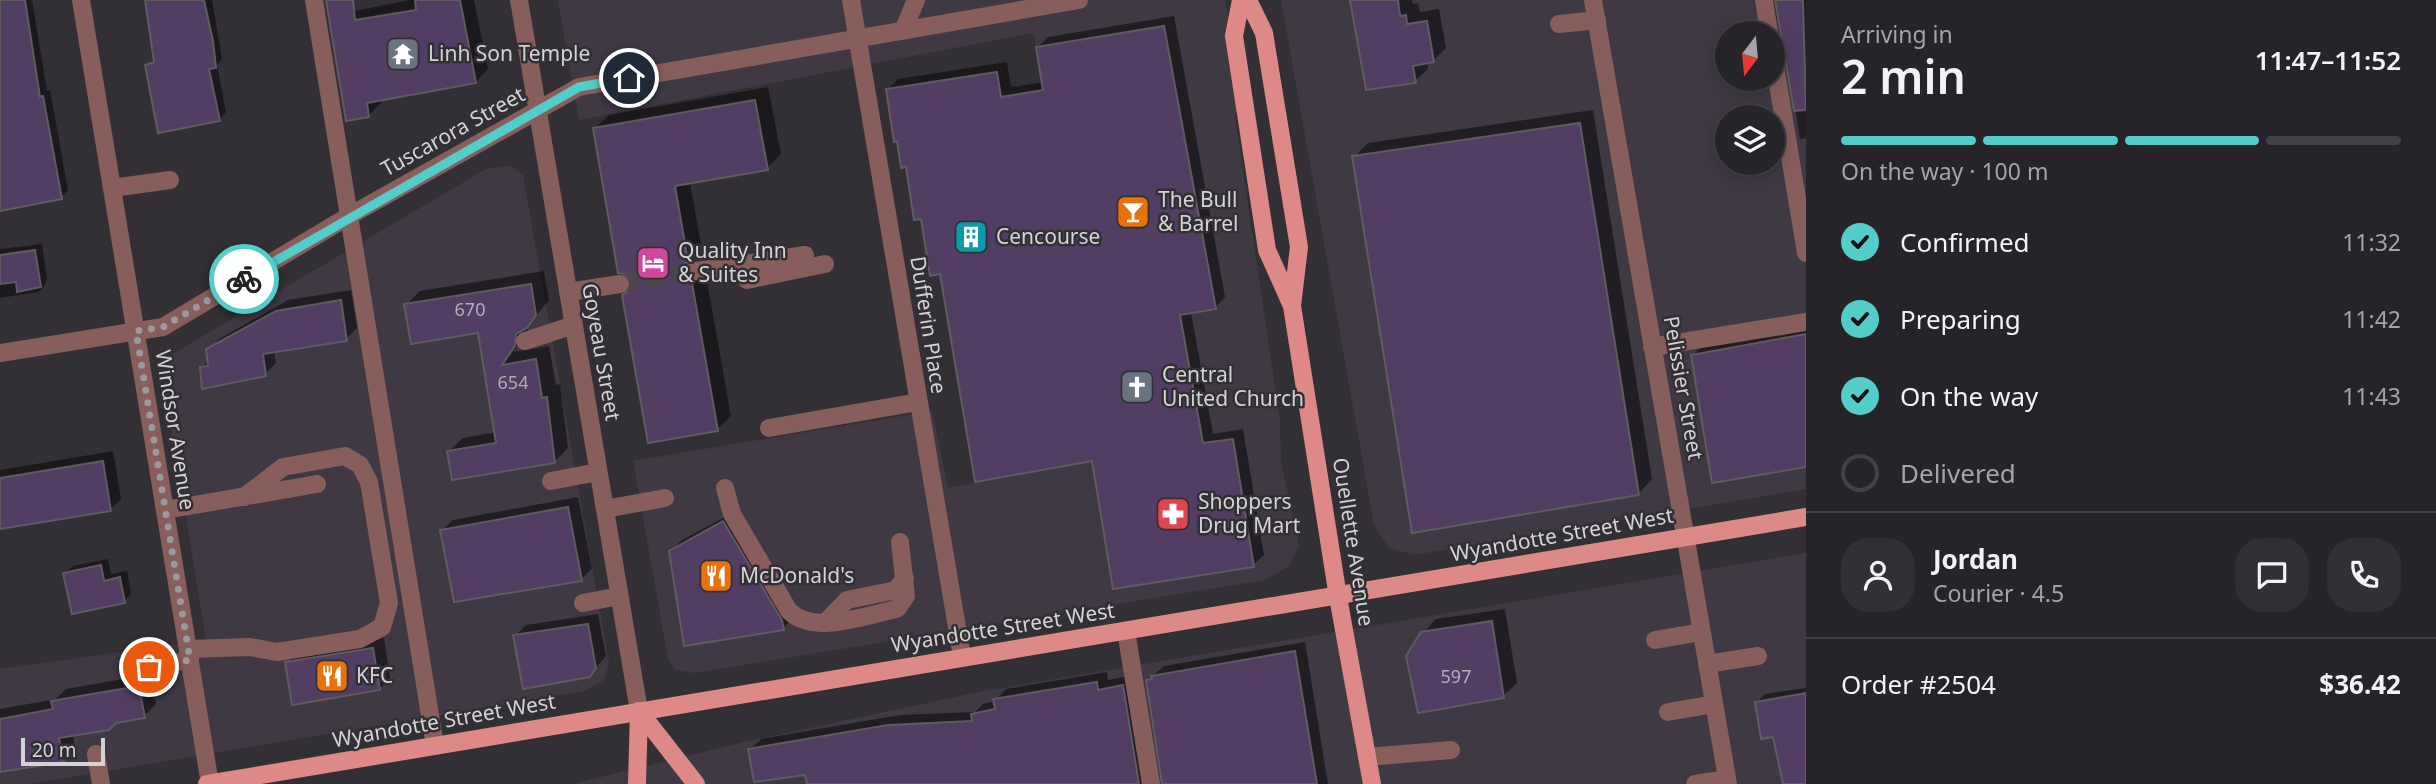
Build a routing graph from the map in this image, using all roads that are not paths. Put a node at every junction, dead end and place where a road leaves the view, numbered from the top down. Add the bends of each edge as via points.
1 (81, 0) edge
2 (314, 0) edge
3 (519, 0) edge
4 (851, 0) edge
5 (916, 0) edge
6 (1079, 0) edge
7 (1241, 0) edge
8 (1248, 0) edge
9 (1593, 0) edge
10 (1764, 0) edge
11 (1597, 20) junction
12 (1767, 21) edge
13 (1559, 24) dead end
14 (903, 31) junction
15 (857, 40) junction
16 (1779, 91) edge
17 (538, 110) junction
18 (170, 180) dead end
19 (112, 188) junction
20 (349, 216) junction
21 (1806, 253) edge
22 (805, 256) dead end
23 (825, 264) dead end
24 (690, 272) tunnel mouth
25 (747, 280) dead end
26 (620, 284) tunnel mouth
27 (568, 292) junction
28 (1292, 306) junction
29 (1806, 322) edge
30 (573, 325) junction
31 (136, 331) junction
32 (524, 341) dead end
33 (1652, 347) junction
34 (0, 353) edge
35 (918, 402) junction
36 (769, 428) dead end
37 (598, 472) junction
38 (551, 481) dead end
39 (317, 484) dead end
40 (725, 488) dead end
41 (244, 497) junction
42 (665, 498) dead end
43 (604, 509) junction
44 (165, 510) junction
45 (1806, 517) edge
46 (1685, 538) junction
47 (900, 542) dead end
48 (619, 596) junction
49 (1338, 597) junction
50 (583, 603) dead end
51 (1126, 631) junction
52 (1701, 632) junction
53 (1655, 640) dead end
54 (189, 655) junction
55 (1758, 656) dead end
56 (962, 657) junction
57 (1707, 664) junction
58 (149, 667) dead end
59 (1714, 704) junction
60 (639, 711) junction
61 (1668, 712) dead end
62 (435, 746) junction
63 (1451, 750) dead end
64 (96, 754) dead end
65 (1367, 757) junction
66 (1727, 781) edge
67 (101, 784) edge
68 (209, 784) edge
69 (637, 784) edge
70 (696, 784) edge
71 (1151, 784) edge
72 (1372, 784) edge
73 (1695, 784) edge

1 - 19 street, Windsor Avenue
2 - 20 street
3 - 17 street, Goyeau Street
4 - 15 street, Dufferin Place
5 - 14 street
6 - 14 street, Tuscarora Street
7 - 28 main road, Ouellette Avenue via 1234,36 1267,250
8 - 28 main road, Ouellette Avenue via 1264,33 1299,247
9 - 11 street, Pelissier Street
10 - 12 street
11 - 13 street
11 - 33 street, Pelissier Street
14 - 15 street, Tuscarora Street
15 - 17 street, Tuscarora Street via 579,87
15 - 35 street, Dufferin Place
16 - 21 street
17 - 20 street, Tuscarora Street
17 - 27 street, Goyeau Street
18 - 19 street
19 - 31 street, Windsor Avenue
20 - 31 street, Tuscarora Street via 163,327
20 - 62 street
22 - 24 street
23 - 25 street
26 - 27 street
27 - 30 street, Goyeau Street
28 - 49 main road, Ouellette Avenue
29 - 33 street
30 - 32 street
30 - 37 street, Goyeau Street
31 - 34 street, Tuscarora Street
31 - 44 street, Windsor Avenue
33 - 46 street, Pelissier Street
35 - 36 street
35 - 56 street, Dufferin Place
37 - 38 street
37 - 43 street, Goyeau Street
39 - 41 street
40 - 47 street via 732,514 789,611 802,621 826,622 847,600 896,590 905,578
41 - 44 street
41 - 54 street via 283,467 345,456 360,465 369,482 389,603 382,627 360,639 277,652 250,647
42 - 43 street
43 - 48 street, Goyeau Street
44 - 54 street, Windsor Avenue
45 - 46 main road, Wyandotte Street West
46 - 49 main road, Wyandotte Street West
46 - 52 street, Pelissier Street
48 - 50 street
48 - 60 street, Goyeau Street
49 - 51 main road, Wyandotte Street West
49 - 65 main road, Ouellette Avenue
51 - 56 main road, Wyandotte Street West
51 - 71 street
52 - 53 street
52 - 57 street, Pelissier Street
54 - 58 street
54 - 68 street, Windsor Avenue
55 - 57 street
56 - 60 main road, Wyandotte Street West
57 - 59 street, Pelissier Street
59 - 61 street
59 - 66 street, Pelissier Street
60 - 62 main road, Wyandotte Street West
60 - 69 main road
60 - 70 main road
62 - 68 main road, Wyandotte Street West
63 - 65 street
64 - 67 street
65 - 72 main road, Ouellette Avenue
66 - 73 street

